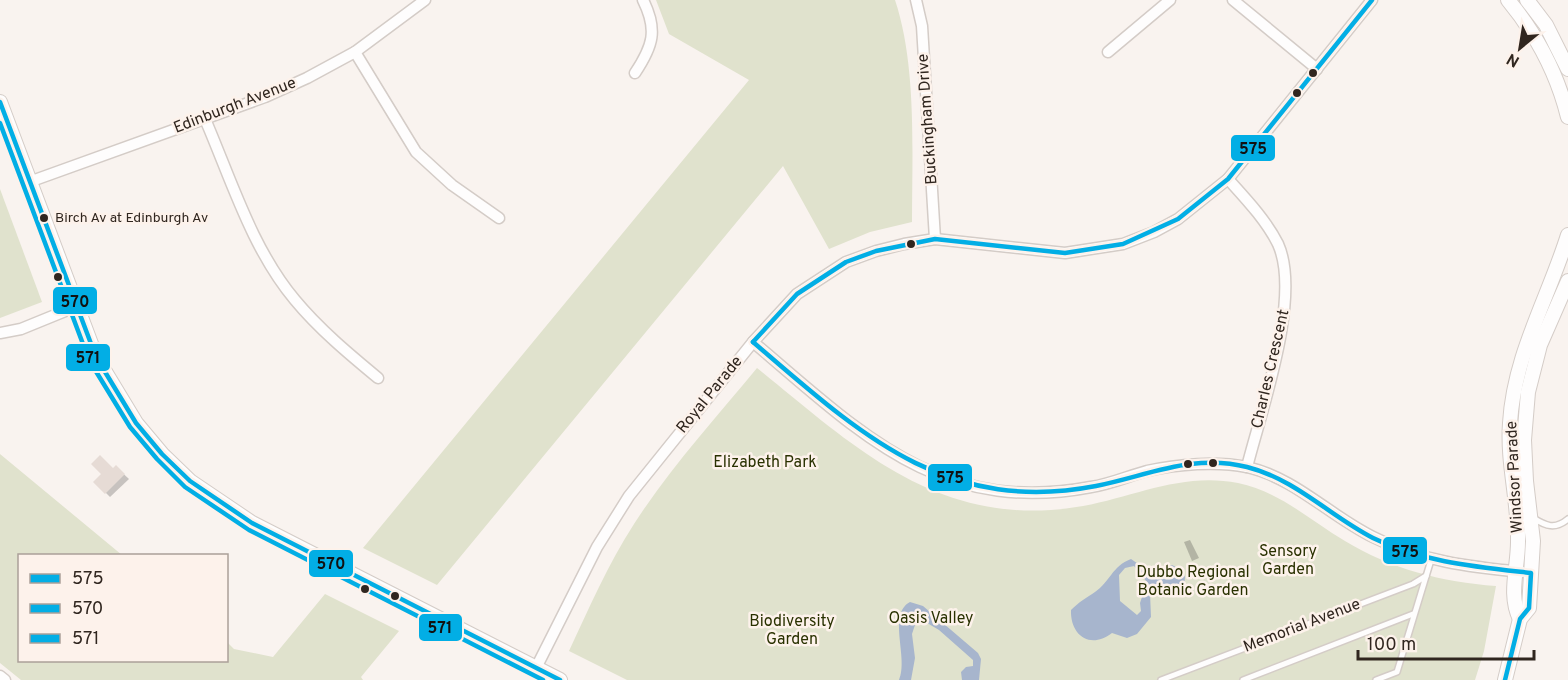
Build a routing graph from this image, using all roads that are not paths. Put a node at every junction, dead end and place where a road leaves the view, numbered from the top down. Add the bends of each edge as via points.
1 (425, 0) edge
2 (643, 0) edge
3 (916, 0) edge
4 (1170, 0) edge
5 (1233, 0) edge
6 (1372, 0) edge
7 (1508, 0) edge
8 (1527, 0) edge
9 (355, 52) junction
10 (1108, 52) dead end
11 (1317, 69) junction
12 (1568, 69) edge
13 (635, 73) dead end
14 (0, 102) edge
15 (1568, 117) edge
16 (205, 119) junction
17 (1228, 179) junction
18 (29, 182) junction
19 (499, 218) dead end
20 (1568, 235) edge
21 (935, 239) junction
22 (1568, 281) edge
23 (75, 307) junction
24 (0, 333) edge
25 (753, 342) junction
26 (378, 378) dead end
27 (1247, 467) junction
28 (1532, 518) junction
29 (1568, 519) edge
30 (1431, 560) junction
31 (1516, 572) junction
32 (1531, 573) junction
33 (1426, 576) junction
34 (1413, 614) junction
35 (1520, 619) junction
36 (536, 668) junction
37 (0, 676) edge
38 (5, 680) edge
39 (560, 680) edge
40 (1161, 680) edge
41 (1243, 680) edge
42 (1376, 680) edge
43 (1505, 680) edge

1 - 9 street, Edinburgh Avenue
2 - 13 street via 653,30 649,53
3 - 21 street, Buckingham Drive via 922,26
4 - 10 street
5 - 11 street
6 - 11 street, Royal Parade
7 - 15 street via 1544,52
8 - 12 street via 1546,25
9 - 16 street, Edinburgh Avenue via 307,78
9 - 19 street via 416,152 452,185
11 - 17 street, Royal Parade
14 - 18 street
16 - 18 street, Edinburgh Avenue
16 - 26 street via 261,249 294,298 327,335
17 - 21 street, Royal Parade via 1178,219 1134,240 1096,250 1030,251
17 - 27 street, Charles Crescent via 1258,213 1279,246 1287,286 1285,318
18 - 23 street
20 - 31 street, Windsor Parade via 1529,331 1513,391 1510,424 1518,541
21 - 25 street, Royal Parade via 876,251 846,262 797,294
22 - 28 street, Windsor Parade via 1540,345 1528,392 1524,440
23 - 24 street via 21,329
23 - 36 street via 114,390 136,423 190,480 252,523
25 - 27 street via 858,430 897,457 941,478 1004,491 1060,493 1182,466
25 - 36 street, Royal Parade via 629,496 597,547
27 - 30 street via 1294,487 1372,537
28 - 29 lane via 1548,526 1561,526
28 - 32 street, Windsor Parade
30 - 31 street
30 - 33 lane
31 - 32 street
31 - 35 street, Windsor Parade via 1513,606
32 - 35 street, Windsor Parade via 1529,608
33 - 34 lane
33 - 40 lane, Memorial Avenue
34 - 41 lane
34 - 42 lane via 1397,672
35 - 43 street, Windsor Parade
36 - 39 street
37 - 38 street

